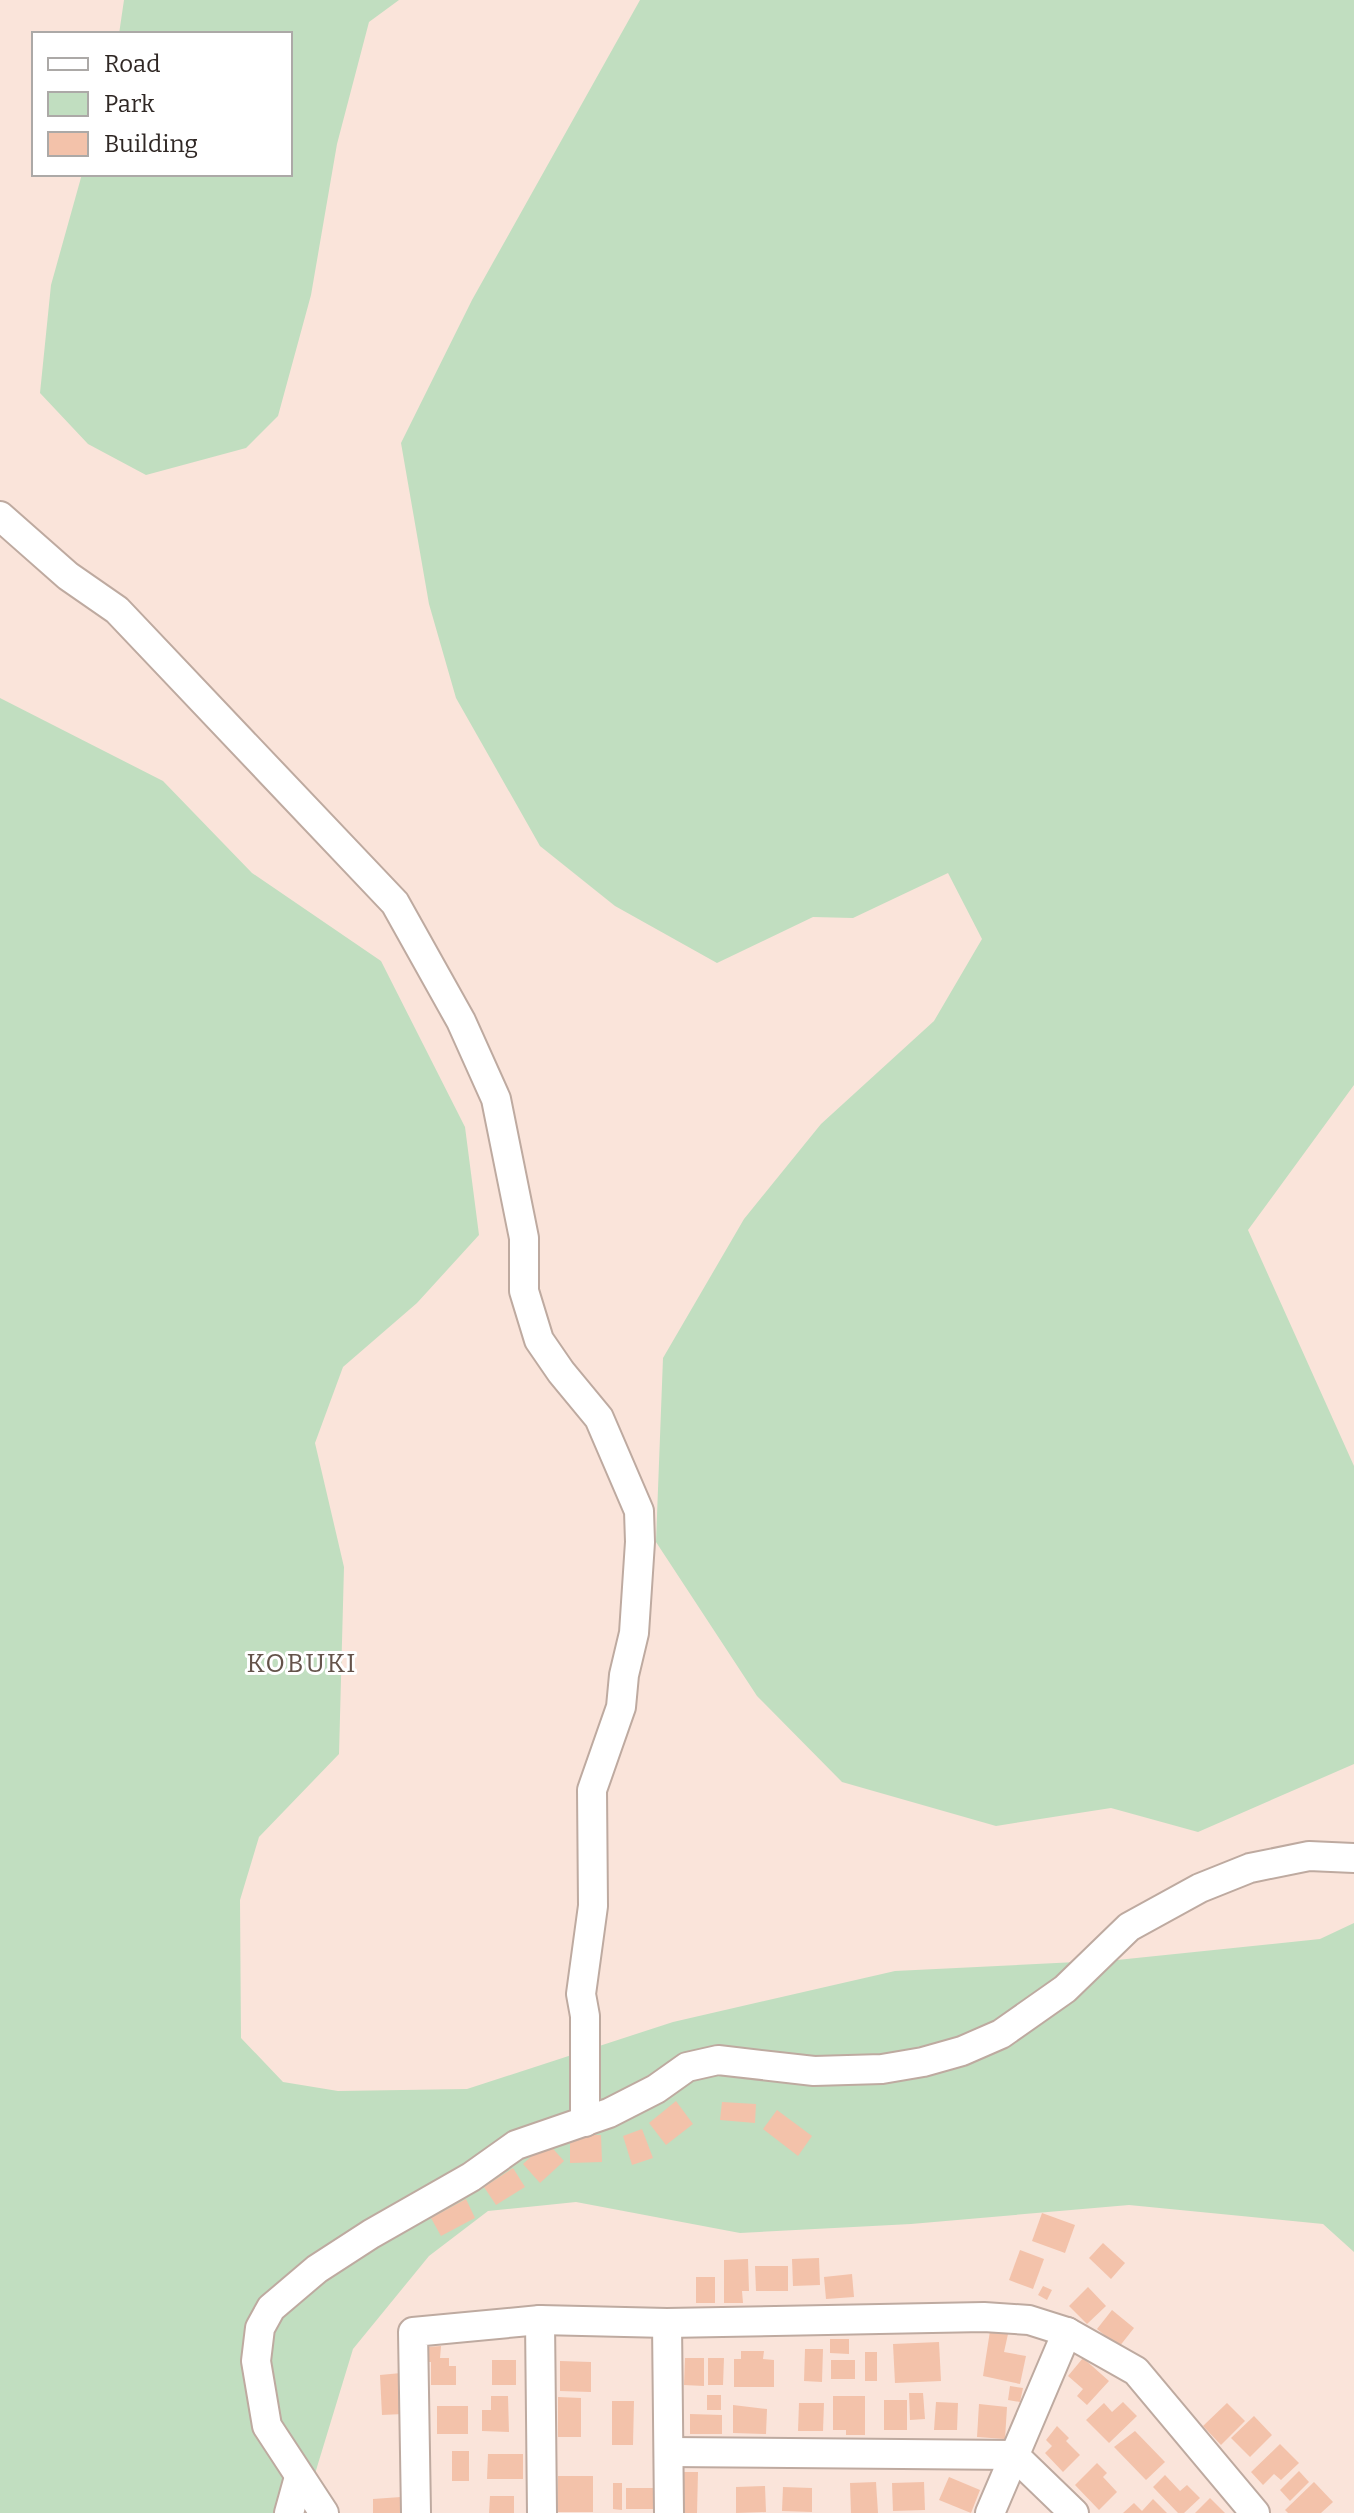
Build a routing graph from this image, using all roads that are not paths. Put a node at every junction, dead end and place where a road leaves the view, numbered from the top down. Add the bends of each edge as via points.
1 (0, 516) edge
2 (1354, 1858) edge
3 (585, 2122) junction
4 (540, 2320) junction
5 (667, 2323) junction
6 (1067, 2332) junction
7 (669, 2452) junction
8 (1014, 2455) junction
9 (299, 2477) junction
10 (289, 2513) edge
11 (324, 2513) edge
12 (416, 2513) edge
13 (542, 2513) edge
14 (669, 2513) edge
15 (990, 2513) edge
16 (1074, 2513) edge
17 (1255, 2513) edge

1 - 3 street via 68,576 117,610 395,903 461,1021 496,1099 524,1238 524,1291 539,1340 599,1418 639,1511 634,1633 621,1707 592,1790 593,1906 581,1994
2 - 3 street via 1309,1856 1250,1868 1200,1888 1129,1927 1065,1989 1001,2034 962,2051 882,2069 814,2071 718,2060 687,2067 656,2089
3 - 9 street via 516,2145 317,2269 271,2308 260,2328 256,2361 267,2426
4 - 5 street
4 - 12 street via 413,2332
4 - 13 street
5 - 6 street via 984,2317 1029,2320
5 - 7 street
6 - 8 street
6 - 17 street via 1136,2371
7 - 8 street
7 - 14 street
8 - 15 street
8 - 16 street
9 - 10 street
9 - 11 street

